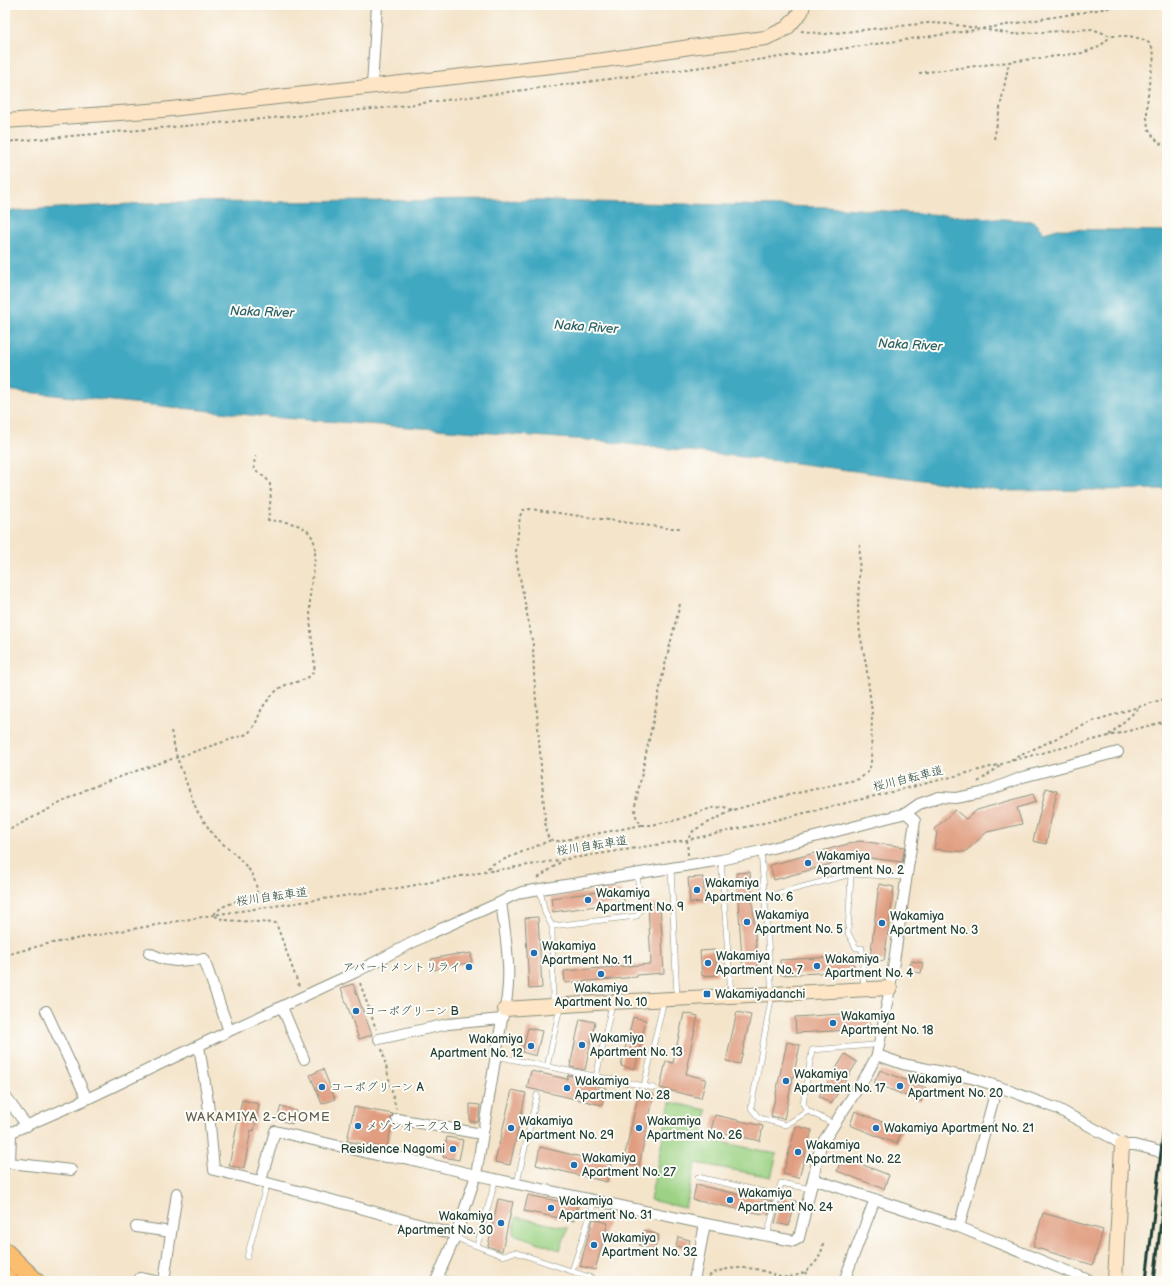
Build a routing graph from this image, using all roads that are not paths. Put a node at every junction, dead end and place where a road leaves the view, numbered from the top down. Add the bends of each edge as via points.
1 (377, 5) edge
2 (803, 5) edge
3 (372, 86) junction
4 (5, 121) edge
5 (1118, 752) dead end
6 (906, 813) junction
7 (761, 850) junction
8 (721, 860) junction
9 (671, 868) junction
10 (637, 874) junction
11 (851, 874) junction
12 (907, 876) junction
13 (540, 890) junction
14 (765, 897) junction
15 (501, 902) junction
16 (552, 926) junction
17 (149, 953) dead end
18 (890, 988) junction
19 (864, 989) junction
20 (772, 994) junction
21 (731, 996) junction
22 (671, 999) junction
23 (612, 1002) junction
24 (556, 1005) junction
25 (282, 1007) junction
26 (46, 1011) dead end
27 (503, 1014) junction
28 (229, 1031) junction
29 (380, 1039) dead end
30 (200, 1046) junction
31 (878, 1050) junction
32 (495, 1056) junction
33 (304, 1059) dead end
34 (546, 1067) junction
35 (596, 1077) junction
36 (644, 1086) junction
37 (997, 1086) junction
38 (654, 1088) dead end
39 (537, 1095) dead end
40 (5, 1096) edge
41 (87, 1099) junction
42 (808, 1111) junction
43 (397, 1119) dead end
44 (834, 1124) junction
45 (27, 1126) junction
46 (8, 1134) edge
47 (482, 1134) junction
48 (1122, 1145) junction
49 (1167, 1156) edge
50 (71, 1170) dead end
51 (476, 1175) junction
52 (698, 1177) dead end
53 (496, 1178) junction
54 (813, 1178) junction
55 (264, 1182) junction
56 (517, 1183) junction
57 (810, 1189) junction
58 (177, 1193) dead end
59 (777, 1194) junction
60 (874, 1199) junction
61 (595, 1200) junction
62 (705, 1224) junction
63 (959, 1227) junction
64 (136, 1228) dead end
65 (171, 1232) junction
66 (456, 1235) junction
67 (768, 1236) junction
68 (477, 1246) junction
69 (5, 1252) edge
70 (247, 1257) dead end
71 (572, 1271) junction
72 (5, 1277) edge
73 (140, 1278) dead end
74 (437, 1278) edge
75 (592, 1278) dead end
76 (9, 1281) edge
77 (35, 1281) edge
78 (155, 1281) edge
79 (164, 1281) edge
80 (454, 1281) edge
81 (696, 1281) edge
82 (844, 1281) edge
83 (1091, 1281) edge
84 (1115, 1281) edge

1 - 3 street
2 - 3 street via 802,12 786,28 766,38 604,60
3 - 4 street via 162,110
5 - 6 street via 1023,777 982,793 956,798 939,797 919,804
6 - 7 street
6 - 12 street via 915,821
7 - 8 street
7 - 14 lane
8 - 9 street
8 - 21 lane
9 - 10 street
9 - 22 lane
10 - 13 street
10 - 16 lane via 641,909 638,916
11 - 12 lane
11 - 14 lane
11 - 19 lane via 848,933 856,948 862,948
12 - 18 street
13 - 15 street via 522,892
13 - 16 lane via 544,913
14 - 20 lane
15 - 25 street via 425,936
15 - 27 street via 508,954 507,997
16 - 24 lane
17 - 28 street via 170,960 204,959
18 - 19 street
18 - 31 street
19 - 20 street
20 - 21 street
20 - 42 lane via 750,1108 759,1118 786,1125
21 - 22 street
22 - 23 street
22 - 36 lane
23 - 24 street
23 - 35 lane
24 - 27 street
24 - 34 lane
25 - 28 street
25 - 33 street
26 - 41 street
27 - 29 street
27 - 32 street
28 - 30 street
30 - 41 street
30 - 55 street via 214,1170
31 - 37 street via 903,1064 972,1078
31 - 42 lane via 873,1045 812,1050 803,1104
31 - 44 street
32 - 34 lane
32 - 47 street
34 - 35 lane
35 - 36 lane
36 - 38 lane
37 - 48 street via 1058,1109
37 - 63 street
39 - 56 lane
40 - 45 street
41 - 45 street
42 - 44 lane
43 - 47 street
44 - 54 street via 821,1145
45 - 46 street
46 - 50 street via 10,1163
47 - 51 street
48 - 49 street via 1134,1145
48 - 84 street
51 - 53 street
51 - 55 street via 275,1131
51 - 66 street
52 - 59 lane
53 - 56 street
53 - 68 lane
54 - 57 street
54 - 60 street
55 - 66 street
55 - 70 lane
56 - 61 street
57 - 59 lane via 780,1183
57 - 67 street via 799,1238 794,1241
58 - 65 street
59 - 67 lane
60 - 63 street
60 - 82 street
61 - 62 street
61 - 71 lane
62 - 67 street
62 - 81 street
63 - 83 street
64 - 65 street
65 - 79 street
66 - 68 lane via 461,1240
66 - 74 street
68 - 71 lane via 503,1256 515,1252
69 - 77 highway
71 - 75 lane
72 - 76 highway
73 - 78 street
74 - 80 lane

